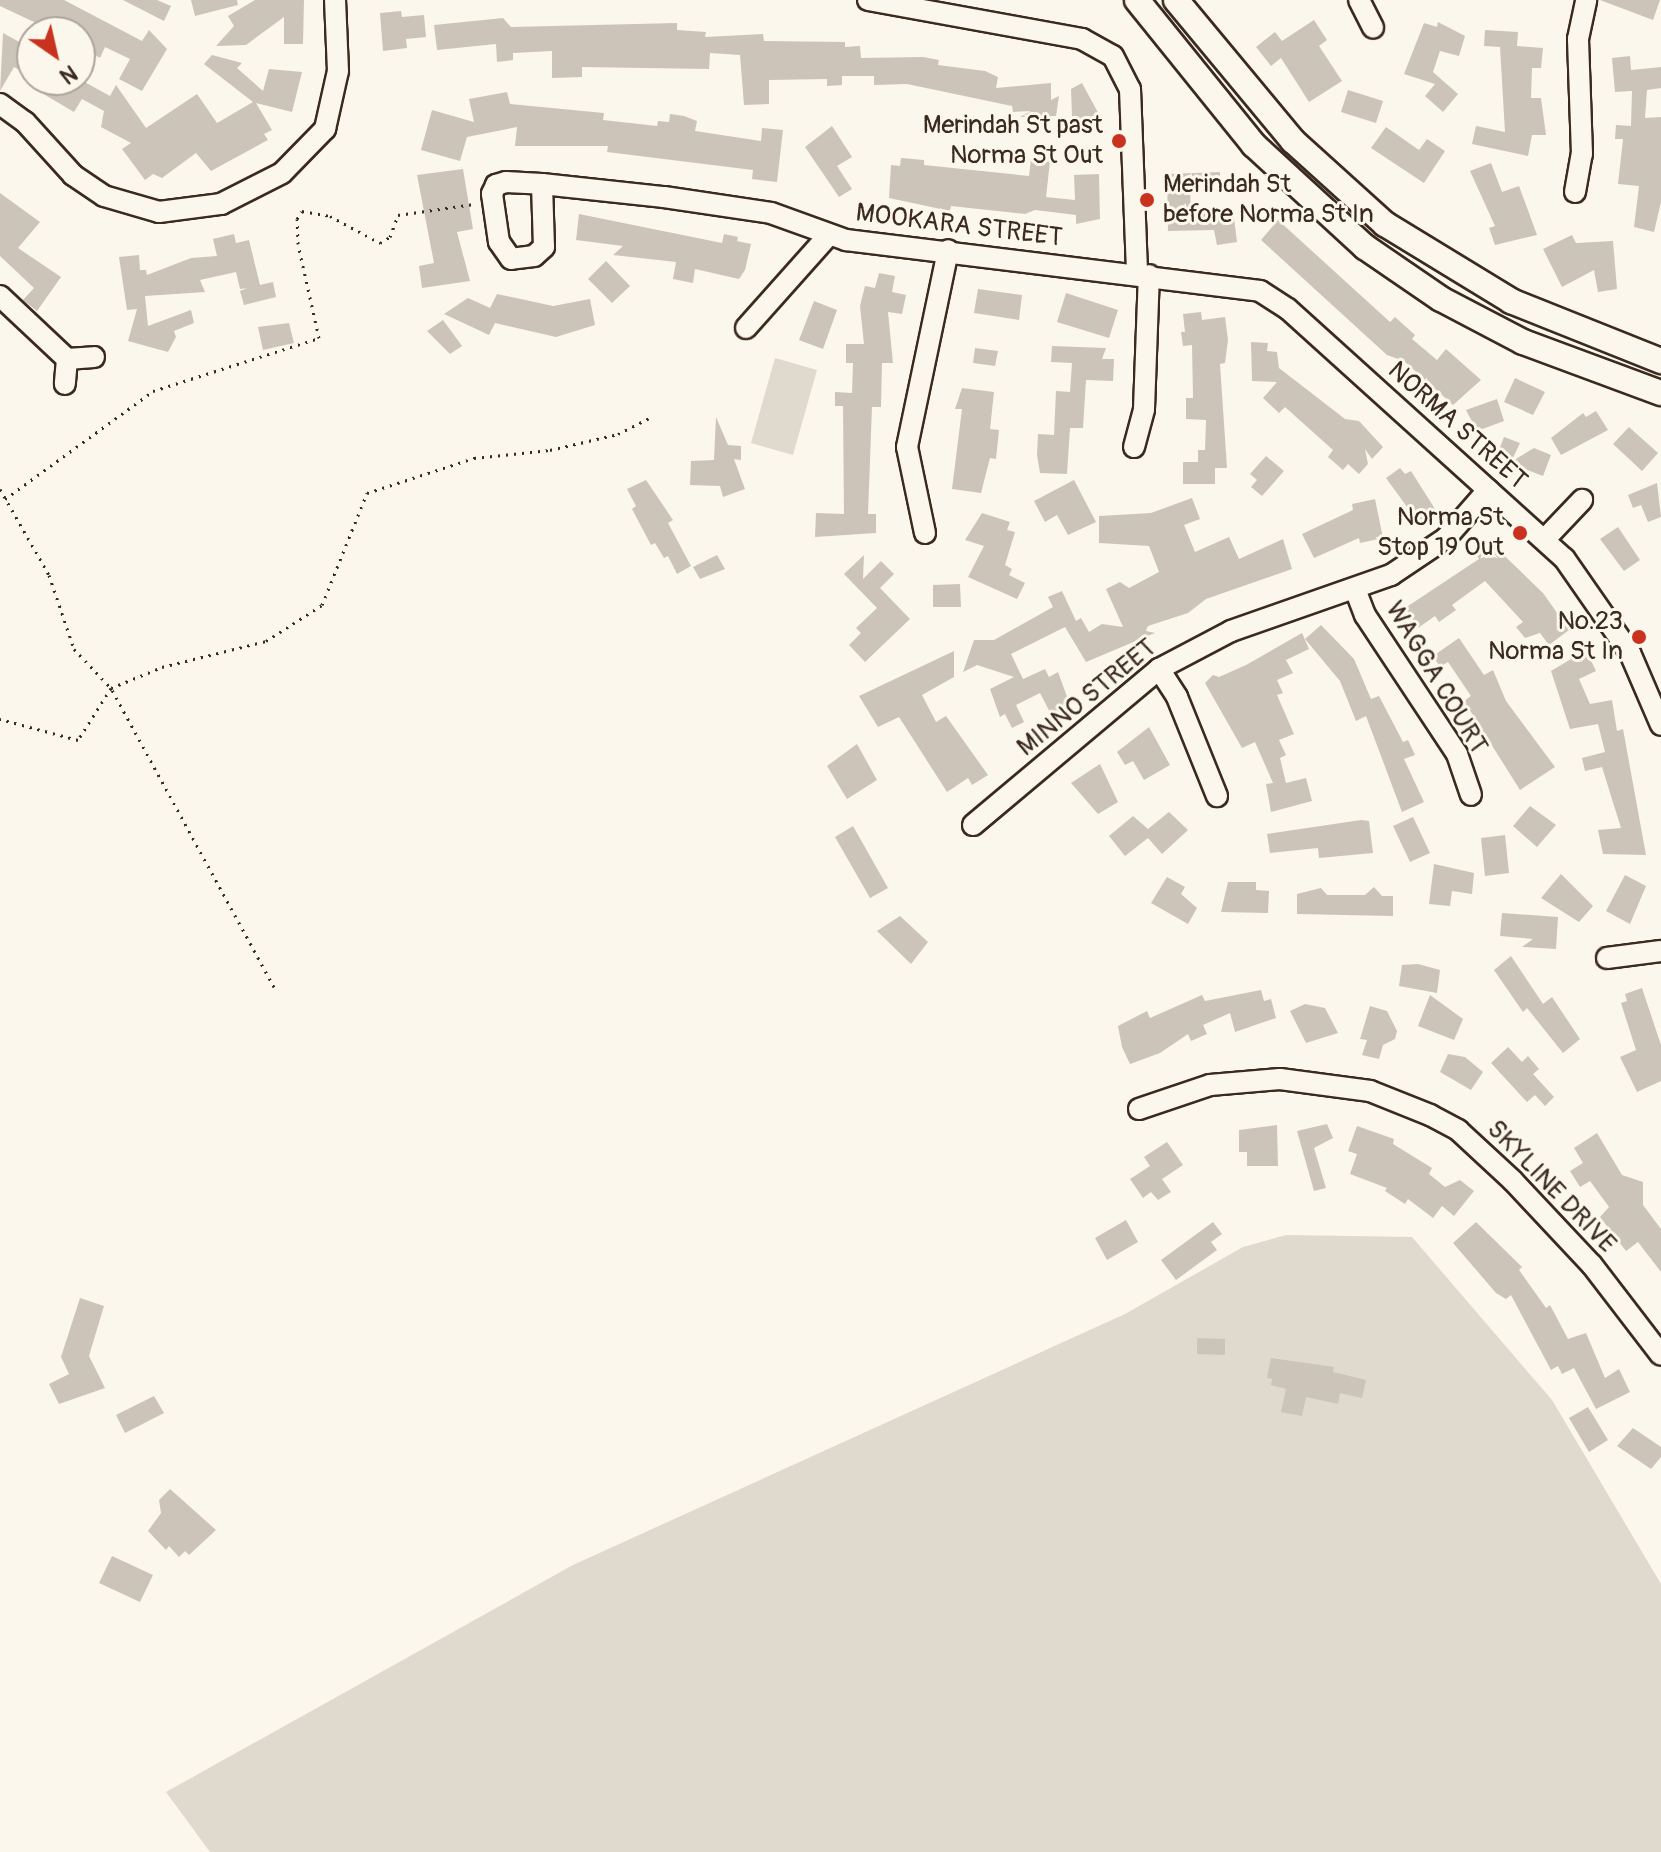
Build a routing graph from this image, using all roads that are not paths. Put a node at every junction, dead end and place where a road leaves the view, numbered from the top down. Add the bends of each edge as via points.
1 (868, 0) edge
2 (1137, 0) edge
3 (1176, 0) edge
4 (1359, 0) edge
5 (1586, 0) edge
6 (338, 4) edge
7 (1373, 28) dead end
8 (0, 104) edge
9 (542, 184) junction
10 (1575, 192) dead end
11 (829, 235) junction
12 (948, 250) junction
13 (1143, 275) junction
14 (0, 296) edge
15 (746, 328) dead end
16 (94, 357) dead end
17 (67, 359) junction
18 (1661, 361) edge
19 (65, 384) dead end
20 (1661, 393) edge
21 (1134, 447) dead end
22 (1488, 490) junction
23 (1582, 500) dead end
24 (925, 533) dead end
25 (1545, 539) junction
26 (1355, 589) junction
27 (1159, 669) junction
28 (1654, 686) edge
29 (1661, 725) edge
30 (1471, 795) dead end
31 (1217, 796) dead end
32 (973, 825) dead end
33 (1661, 951) edge
34 (1607, 958) dead end
35 (1139, 1109) dead end
36 (1661, 1355) edge

1 - 13 street via 1082,39 1113,56 1130,89
2 - 20 main road via 1254,145 1365,247 1441,299 1523,342
3 - 18 main road via 1273,120 1385,224 1511,301
4 - 7 street
5 - 10 street via 1578,39 1582,154
6 - 8 street via 338,71 325,129 282,173 221,204 159,212 113,200 73,175 25,122
9 - 9 street, MOOKARA STREET via 544,247 517,260 502,252 493,189 501,183
9 - 11 street, MOOKARA STREET via 771,213
11 - 12 street, MOOKARA STREET
11 - 15 street
12 - 13 street, MOOKARA STREET
12 - 24 street via 907,447
13 - 21 street via 1144,409
13 - 22 street, NORMA STREET via 1234,285 1270,296
14 - 17 street
16 - 17 street
17 - 19 street
22 - 25 street, NORMA STREET
22 - 26 street, MINNO STREET via 1430,550 1391,575
23 - 25 street
25 - 28 street, NORMA STREET via 1596,599
26 - 27 street, MINNO STREET via 1231,631
26 - 30 street, WAGGA COURT via 1365,615 1457,754
27 - 31 street via 1177,697
27 - 32 street, MINNO STREET
28 - 29 street, NORMA STREET
33 - 34 street
35 - 36 street, SKYLINE DRIVE via 1210,1085 1280,1079 1370,1091 1430,1115 1458,1130 1513,1181 1592,1265

